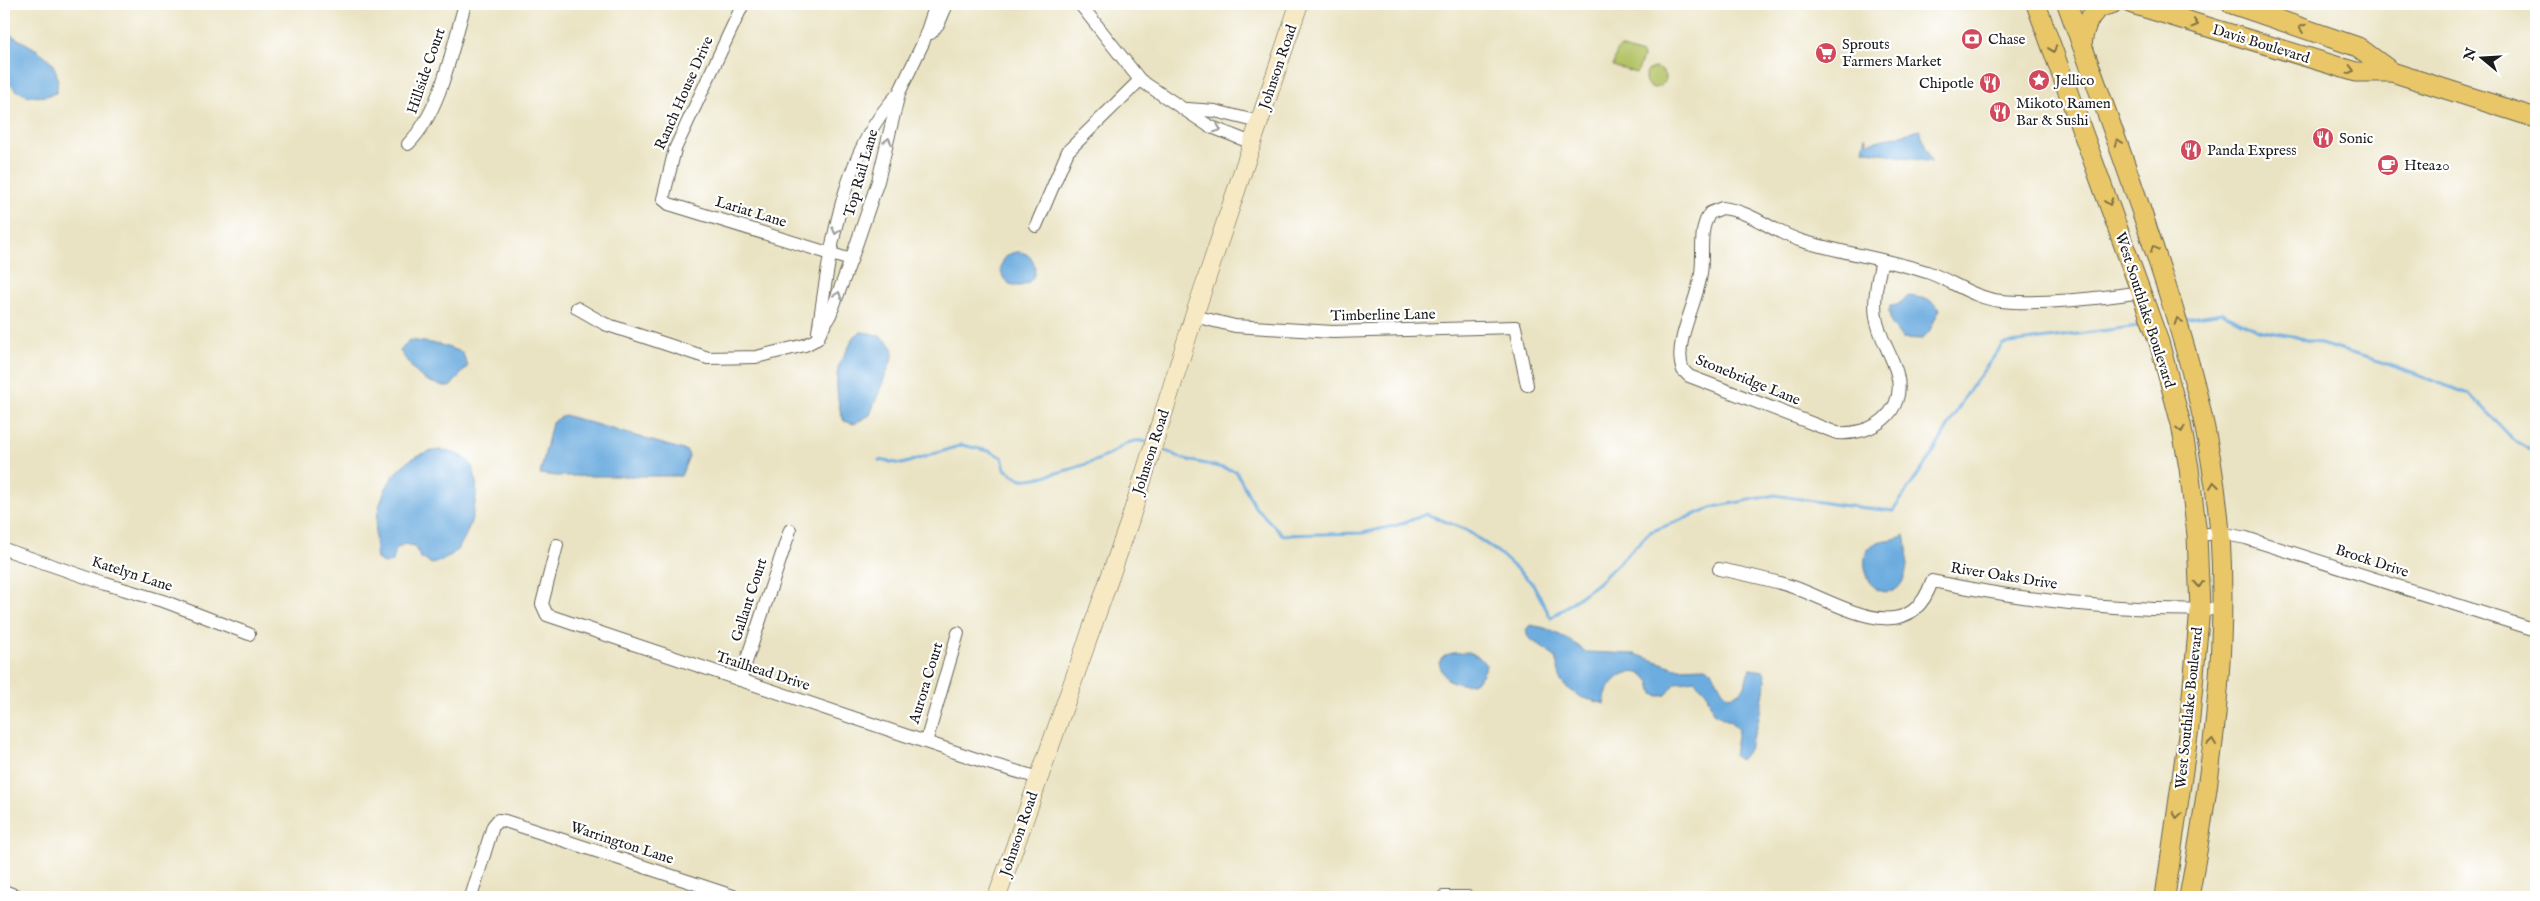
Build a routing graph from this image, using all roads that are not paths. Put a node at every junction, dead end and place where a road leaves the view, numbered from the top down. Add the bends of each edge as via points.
1 (465, 4) edge
2 (743, 4) edge
3 (936, 4) edge
4 (947, 4) edge
5 (1080, 4) edge
6 (1299, 4) edge
7 (2036, 4) edge
8 (2067, 4) edge
9 (2112, 4) edge
10 (2132, 4) edge
11 (2232, 4) edge
12 (924, 43) junction
13 (2082, 45) junction
14 (2392, 72) junction
15 (1140, 80) junction
16 (899, 93) junction
17 (1187, 110) junction
18 (2536, 118) edge
19 (1259, 122) junction
20 (1252, 143) junction
21 (408, 144) dead end
22 (662, 199) joint
23 (1036, 226) dead end
24 (830, 254) junction
25 (851, 260) junction
26 (1882, 260) junction
27 (2143, 298) junction
28 (577, 308) dead end
29 (1194, 316) junction
30 (817, 339) junction
31 (1527, 385) dead end
32 (790, 530) dead end
33 (2220, 533) junction
34 (2197, 535) junction
35 (557, 545) dead end
36 (4, 549) edge
37 (1719, 569) dead end
38 (2221, 608) junction
39 (2200, 609) junction
40 (2536, 630) edge
41 (958, 633) dead end
42 (249, 634) dead end
43 (740, 680) junction
44 (926, 742) junction
45 (1039, 778) junction
46 (4, 891) edge
47 (710, 893) edge
48 (20, 897) edge
49 (471, 897) edge
50 (736, 897) edge
51 (998, 897) edge
52 (1443, 897) edge
53 (1468, 897) edge
54 (2165, 897) edge
55 (2190, 897) edge

1 - 21 street, Hillside Court via 434,104 420,132
2 - 22 street, Ranch House Drive via 675,149
3 - 12 street, Top Rail Lane
4 - 12 street, Top Rail Lane via 939,23
5 - 15 street
6 - 19 street, Johnson Road
7 -> 27 main road, West Southlake Boulevard
8 - 13 main road, West Southlake Boulevard
9 - 13 main road via 2105,4 2095,11 2083,32
10 -> 14 main road, Davis Boulevard via 2356,72
14 -> 11 main road, Davis Boulevard via 2358,47
12 - 16 street, Top Rail Lane
33 -> 13 main road, West Southlake Boulevard via 2197,385 2186,346
14 - 18 main road, Davis Boulevard
15 - 17 street
15 - 23 street via 1068,152
16 -> 24 street, Top Rail Lane via 882,110 850,175
25 -> 16 street, Top Rail Lane via 878,181
17 - 19 street via 1215,110
17 -> 20 street via 1209,126
19 - 20 street, Johnson Road
20 - 29 street, Johnson Road
22 - 24 street, Lariat Lane via 669,204
24 - 25 street
24 - 30 street, Top Rail Lane
30 -> 25 street, Top Rail Lane
26 - 26 street, Stonebridge Lane via 1801,241 1728,208 1714,210 1704,227 1701,275 1680,350 1682,370 1689,376 1837,433 1859,433 1868,429 1888,414 1899,387 1875,314
26 - 27 street, Stonebridge Lane via 1930,273 1981,297 2002,301
27 -> 34 main road, West Southlake Boulevard via 2159,342 2182,433
28 - 30 street via 605,324 708,358 756,357
29 - 31 street, Timberline Lane via 1235,326 1333,332 1514,327
29 - 45 street, Johnson Road via 1150,458
32 - 43 street, Gallant Court
33 - 34 street, Brock Drive
33 - 38 main road, West Southlake Boulevard
33 - 40 street, Brock Drive via 2246,538
34 -> 39 main road, West Southlake Boulevard
35 - 43 street, Trailhead Drive via 542,604 548,615
36 - 42 street, Katelyn Lane via 166,602
37 - 39 street, River Oaks Drive via 1792,587 1874,619 1896,619 1907,614 1928,594 1932,581 2087,605
38 - 39 street, River Oaks Drive
55 -> 38 main road, West Southlake Boulevard via 2214,725
39 -> 54 main road, West Southlake Boulevard via 2189,728
41 - 44 street, Aurora Court
43 - 44 street, Trailhead Drive
44 - 45 street, Trailhead Drive
45 - 51 street, Johnson Road
46 - 48 street
47 - 49 street, Warrington Lane via 498,820 493,826
47 - 50 street, Warrington Lane
52 - 53 street

